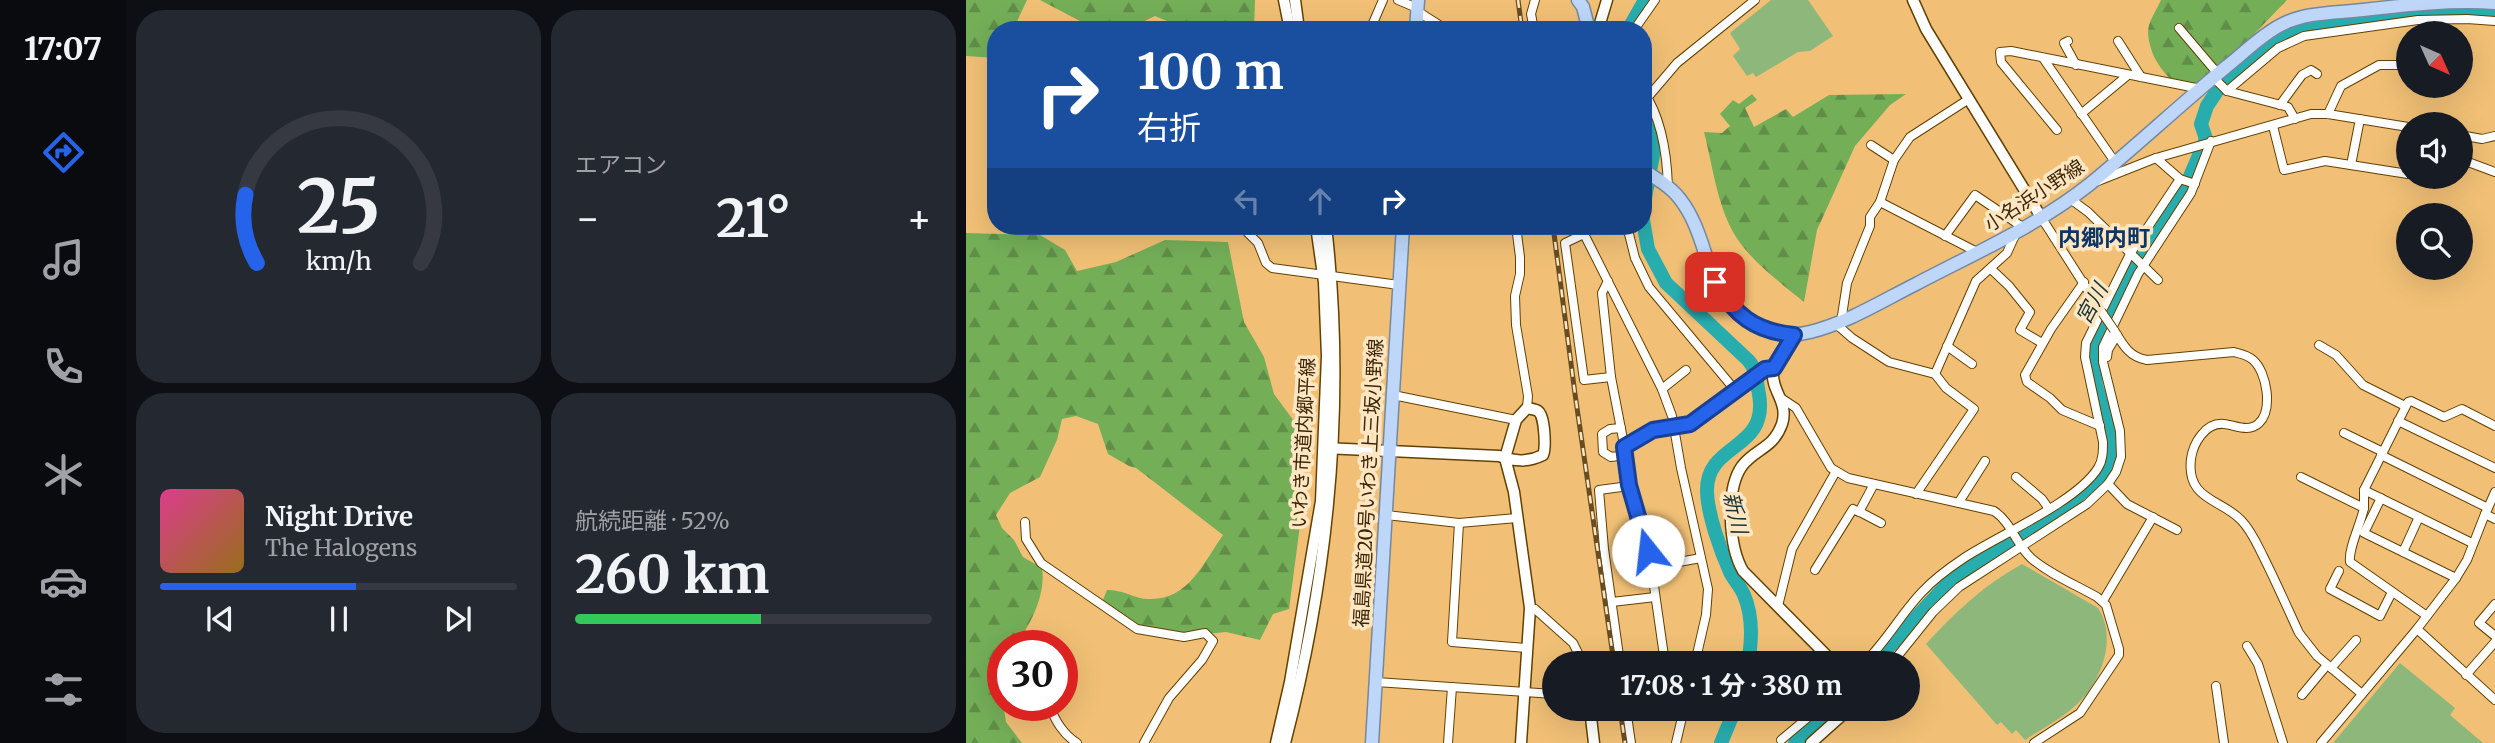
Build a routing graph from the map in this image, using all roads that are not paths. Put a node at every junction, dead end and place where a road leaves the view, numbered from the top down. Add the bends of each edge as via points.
1 (1284, 0) edge
2 (1294, 0) edge
3 (1383, 0) edge
4 (1398, 0) edge
5 (1535, 0) edge
6 (1578, 0) edge
7 (1607, 0) edge
8 (1655, 0) edge
9 (1755, 0) edge
10 (1913, 0) edge
11 (2473, 0) edge
12 (2442, 1) edge
13 (2495, 3) edge
14 (1417, 6) edge
15 (1288, 21) edge
16 (1298, 21) edge
17 (1374, 21) edge
18 (1436, 21) edge
19 (1532, 21) edge
20 (1587, 21) edge
21 (1601, 21) edge
22 (1640, 21) edge
23 (2495, 21) edge
24 (2179, 27) dead end
25 (2068, 41) dead end
26 (2118, 41) dead end
27 (2043, 58) junction
28 (2076, 65) junction
29 (2396, 65) edge
30 (2317, 74) dead end
31 (2128, 75) junction
32 (2141, 77) junction
33 (2217, 78) junction
34 (1652, 88) edge
35 (2201, 89) junction
36 (2226, 90) junction
37 (1969, 99) junction
38 (2280, 105) junction
39 (1652, 109) edge
40 (2081, 114) junction
41 (2328, 114) junction
42 (2295, 119) junction
43 (2360, 119) junction
44 (2396, 125) edge
45 (2273, 126) junction
46 (2057, 130) dead end
47 (2495, 136) edge
48 (2473, 137) edge
49 (2210, 141) junction
50 (1871, 145) dead end
51 (2156, 158) junction
52 (1894, 160) junction
53 (2115, 162) junction
54 (2473, 164) edge
55 (2351, 165) junction
56 (2396, 172) edge
57 (2495, 172) edge
58 (1652, 176) edge
59 (2187, 181) junction
60 (1664, 184) junction
61 (2089, 185) junction
62 (2069, 198) junction
63 (1880, 202) junction
64 (2041, 217) junction
65 (2020, 231) junction
66 (1250, 235) edge
67 (1318, 235) edge
68 (1326, 235) edge
69 (1402, 235) edge
70 (1517, 235) edge
71 (1575, 235) edge
72 (1585, 235) edge
73 (1629, 235) edge
74 (1945, 236) junction
75 (1977, 252) junction
76 (2131, 255) junction
77 (2143, 264) junction
78 (1991, 269) junction
79 (1327, 274) junction
80 (2158, 279) dead end
81 (1608, 281) junction
82 (2084, 282) junction
83 (1399, 285) junction
84 (1839, 323) junction
85 (2116, 333) junction
86 (1794, 335) junction
87 (2042, 343) junction
88 (2319, 345) dead end
89 (1947, 346) junction
90 (1972, 364) dead end
91 (1774, 368) junction
92 (1686, 370) dead end
93 (2105, 371) junction
94 (1935, 374) junction
95 (1611, 377) junction
96 (1662, 389) junction
97 (1736, 389) junction
98 (1393, 395) junction
99 (1781, 398) junction
100 (2405, 406) junction
101 (1527, 408) junction
102 (1516, 421) junction
103 (2398, 421) junction
104 (2100, 426) junction
105 (2495, 426) edge
106 (1674, 427) junction
107 (1620, 428) junction
108 (2344, 433) dead end
109 (1328, 449) junction
110 (1389, 451) junction
111 (1625, 451) junction
112 (2382, 454) junction
113 (1506, 458) junction
114 (1985, 461) dead end
115 (2495, 468) edge
116 (1835, 472) junction
117 (2016, 477) dead end
118 (2301, 477) dead end
119 (1874, 484) junction
120 (2108, 484) junction
121 (1629, 485) junction
122 (2364, 490) junction
123 (2495, 492) edge
124 (1916, 494) junction
125 (2381, 498) junction
126 (1959, 502) junction
127 (2364, 508) junction
128 (2049, 509) junction
129 (1858, 511) junction
130 (2486, 511) junction
131 (1386, 515) junction
132 (2153, 517) junction
133 (2419, 517) junction
134 (1517, 518) junction
135 (2495, 519) edge
136 (1025, 522) dead end
137 (1459, 523) junction
138 (1881, 523) dead end
139 (2177, 530) dead end
140 (2011, 531) junction
141 (2472, 543) junction
142 (2020, 545) junction
143 (2403, 552) junction
144 (1702, 558) junction
145 (1651, 566) junction
146 (1815, 570) dead end
147 (2339, 571) dead end
148 (2456, 578) junction
149 (2392, 592) junction
150 (1655, 597) junction
151 (2103, 601) junction
152 (1612, 603) junction
153 (2495, 604) edge
154 (1778, 606) junction
155 (1530, 608) junction
156 (2427, 616) junction
157 (2417, 629) junction
158 (2495, 636) edge
159 (2356, 640) dead end
160 (2495, 642) edge
161 (2247, 646) dead end
162 (1527, 649) junction
163 (1577, 651) edge
164 (1618, 651) edge
165 (1663, 651) edge
166 (1697, 651) edge
167 (1822, 651) edge
168 (1874, 651) edge
169 (1902, 651) edge
170 (2329, 667) junction
171 (2466, 675) junction
172 (1376, 682) junction
173 (2216, 686) dead end
174 (1452, 687) junction
175 (1525, 692) junction
176 (1542, 693) edge
177 (2362, 694) junction
178 (2302, 695) dead end
179 (2495, 700) edge
180 (1057, 721) edge
181 (1591, 721) edge
182 (1628, 721) edge
183 (1681, 721) edge
184 (1804, 721) edge
185 (1836, 721) edge
186 (1781, 740) dead end
187 (1077, 743) edge
188 (1144, 743) edge
189 (1276, 743) edge
190 (1285, 743) edge
191 (1372, 743) edge
192 (1448, 743) edge
193 (1521, 743) edge
194 (1594, 743) edge
195 (1631, 743) edge
196 (1676, 743) edge
197 (1811, 743) edge
198 (2034, 743) edge
199 (2224, 743) edge
200 (2283, 743) edge
201 (2321, 743) edge

1 - 15 street
2 - 16 street
3 - 17 street
4 - 14 street
5 - 19 street
6 - 20 main road
7 - 21 street
8 - 22 street
9 - 34 street
10 - 37 street
11 - 12 main road, 小名浜小野線
11 - 13 main road, 小名浜小野線
12 - 33 main road, 小名浜小野線 via 2293,19 2263,37
14 - 18 street
23 - 36 street via 2418,20 2304,36 2278,48
24 - 33 street
25 - 28 street via 2064,43
26 - 32 street
27 - 28 street
27 - 40 street
27 - 46 street via 2011,51 1999,55
28 - 31 street
29 - 41 street via 2379,65 2342,86
30 - 38 street via 2311,70 2302,75
31 - 32 street
31 - 40 street
32 - 35 street
33 - 35 main road, 小名浜小野線
33 - 36 street
35 - 53 main road, 小名浜小野線
36 - 38 street
37 - 52 street via 1919,129
37 - 64 street
38 - 42 street via 2288,107
39 - 60 street via 1667,168
40 - 53 street
41 - 42 street
41 - 43 street
42 - 45 street
43 - 44 street
43 - 55 street
45 - 49 street
45 - 55 street via 2284,170 2319,161
47 - 48 street
49 - 51 street
49 - 59 street
50 - 52 street
51 - 59 street
51 - 61 street
52 - 63 street
53 - 61 main road, 小名浜小野線
54 - 57 street
55 - 56 street
58 - 60 main road, 小名浜小野線
59 - 76 street
59 - 77 street
60 - 86 main road, 小名浜小野線 via 1688,212 1715,282 1730,304 1766,330
61 - 62 main road, 小名浜小野線
62 - 64 main road, 小名浜小野線
62 - 76 street
63 - 74 street
63 - 84 street via 1870,217 1847,283
64 - 65 main road, 小名浜小野線
64 - 82 street
65 - 74 street via 1975,195
65 - 75 main road, 小名浜小野線
65 - 78 street
66 - 79 street via 1272,268
67 - 79 street, いわき市道内郷平線
68 - 79 street, いわき市道内郷平線
69 - 83 main road, 福島県道20号いわき上三坂小野線
70 - 101 street via 1520,274 1515,296
71 - 95 street via 1565,243 1584,380
72 - 81 street
73 - 97 street via 1649,286
74 - 75 street
75 - 84 main road, 小名浜小野線
76 - 77 street
76 - 104 street via 2087,342 2085,357
77 - 80 street
77 - 93 street via 2103,347
78 - 87 street via 2030,312 2020,330
78 - 89 street via 1976,281
79 - 83 street
79 - 109 street, いわき市道内郷平線
81 - 95 street via 1602,293
81 - 96 street
82 - 85 street, bridge
82 - 87 street
83 - 98 main road, 福島県道20号いわき上三坂小野線
84 - 86 main road, 小名浜小野線
84 - 94 street via 1852,338 1889,362
85 - 93 street
85 - 170 street via 2138,359 2234,352 2258,365 2267,390 2264,418 2255,426 2219,424 2202,433 2192,455 2192,479 2204,497 2235,514 2249,529 2299,633
86 - 91 street
87 - 104 street via 2025,375 2027,382 2062,410
88 - 100 street via 2336,355 2363,385
89 - 90 street
89 - 94 street
91 - 97 street
91 - 99 street
92 - 96 street
93 - 120 street via 2120,431 2121,457
94 - 124 street via 1974,409
95 - 107 street
96 - 106 street
97 - 106 street via 1690,424
98 - 102 street
98 - 110 main road, 福島県道20号いわき上三坂小野線
99 - 116 street via 1796,408
99 - 154 street via 1784,416 1775,441 1741,468 1732,491 1731,511 1740,564
100 - 103 street
100 - 105 street via 2411,401 2444,417 2462,409
101 - 102 street
101 - 113 street via 1542,415 1546,450 1538,458 1514,462
102 - 113 street
103 - 112 street
103 - 115 street
104 - 128 street via 2103,454 2097,470
106 - 111 street via 1653,430
106 - 144 street
107 - 111 street
107 - 111 street via 1602,434 1603,452 1611,457
108 - 112 street
109 - 110 street
109 - 189 street, いわき市道内郷平線
109 - 190 street, いわき市道内郷平線 via 1329,516 1302,674
110 - 113 street
110 - 131 main road, 福島県道20号いわき上三坂小野線
111 - 121 street
112 - 122 street
112 - 130 street
113 - 134 street
114 - 126 street
116 - 119 street
116 - 154 street via 1792,549
117 - 128 street
118 - 127 street
119 - 124 street
119 - 129 street
120 - 132 street via 2127,504
120 - 142 street via 2087,504
121 - 145 street
121 - 152 street via 1599,490
122 - 125 street
122 - 127 street
123 - 130 street
124 - 126 street
125 - 133 street
125 - 143 street via 2364,533
126 - 140 street via 1994,511
127 - 149 street via 2349,551 2350,562
128 - 140 street
129 - 138 street
129 - 146 street via 1853,509
130 - 135 street
130 - 141 street
131 - 137 street
131 - 172 main road, 福島県道20号いわき上三坂小野線
132 - 139 street
132 - 151 street
133 - 141 street
133 - 143 street
134 - 137 street
134 - 155 street
136 - 188 street via 1026,539 1041,563 1079,592 1138,629 1184,637 1205,632 1213,641 1169,698
137 - 162 street via 1452,642
140 - 142 street
140 - 168 street via 1923,590
141 - 148 street
142 - 151 street via 2038,564
142 - 169 street via 1959,587
143 - 148 street
144 - 145 street
144 - 166 street via 1708,598
145 - 150 street
147 - 149 street via 2330,589 2380,616
148 - 156 street
149 - 156 street
150 - 152 street
150 - 165 street
151 - 198 street via 2119,649 2117,661 2080,713
152 - 164 street
153 - 158 street via 2479,623
154 - 167 street
155 - 162 street
155 - 163 street
156 - 157 street
157 - 171 street
157 - 177 street
159 - 170 street
160 - 171 street
161 - 200 street via 2258,664
162 - 175 street
170 - 177 street
170 - 178 street
171 - 179 street
172 - 174 street
172 - 191 main road, 福島県道20号いわき上三坂小野線
173 - 199 street
174 - 175 street
174 - 192 street
175 - 176 street
175 - 193 street
177 - 201 street
180 - 187 street
181 - 194 street
182 - 195 street
183 - 196 street
184 - 186 street
185 - 197 street

